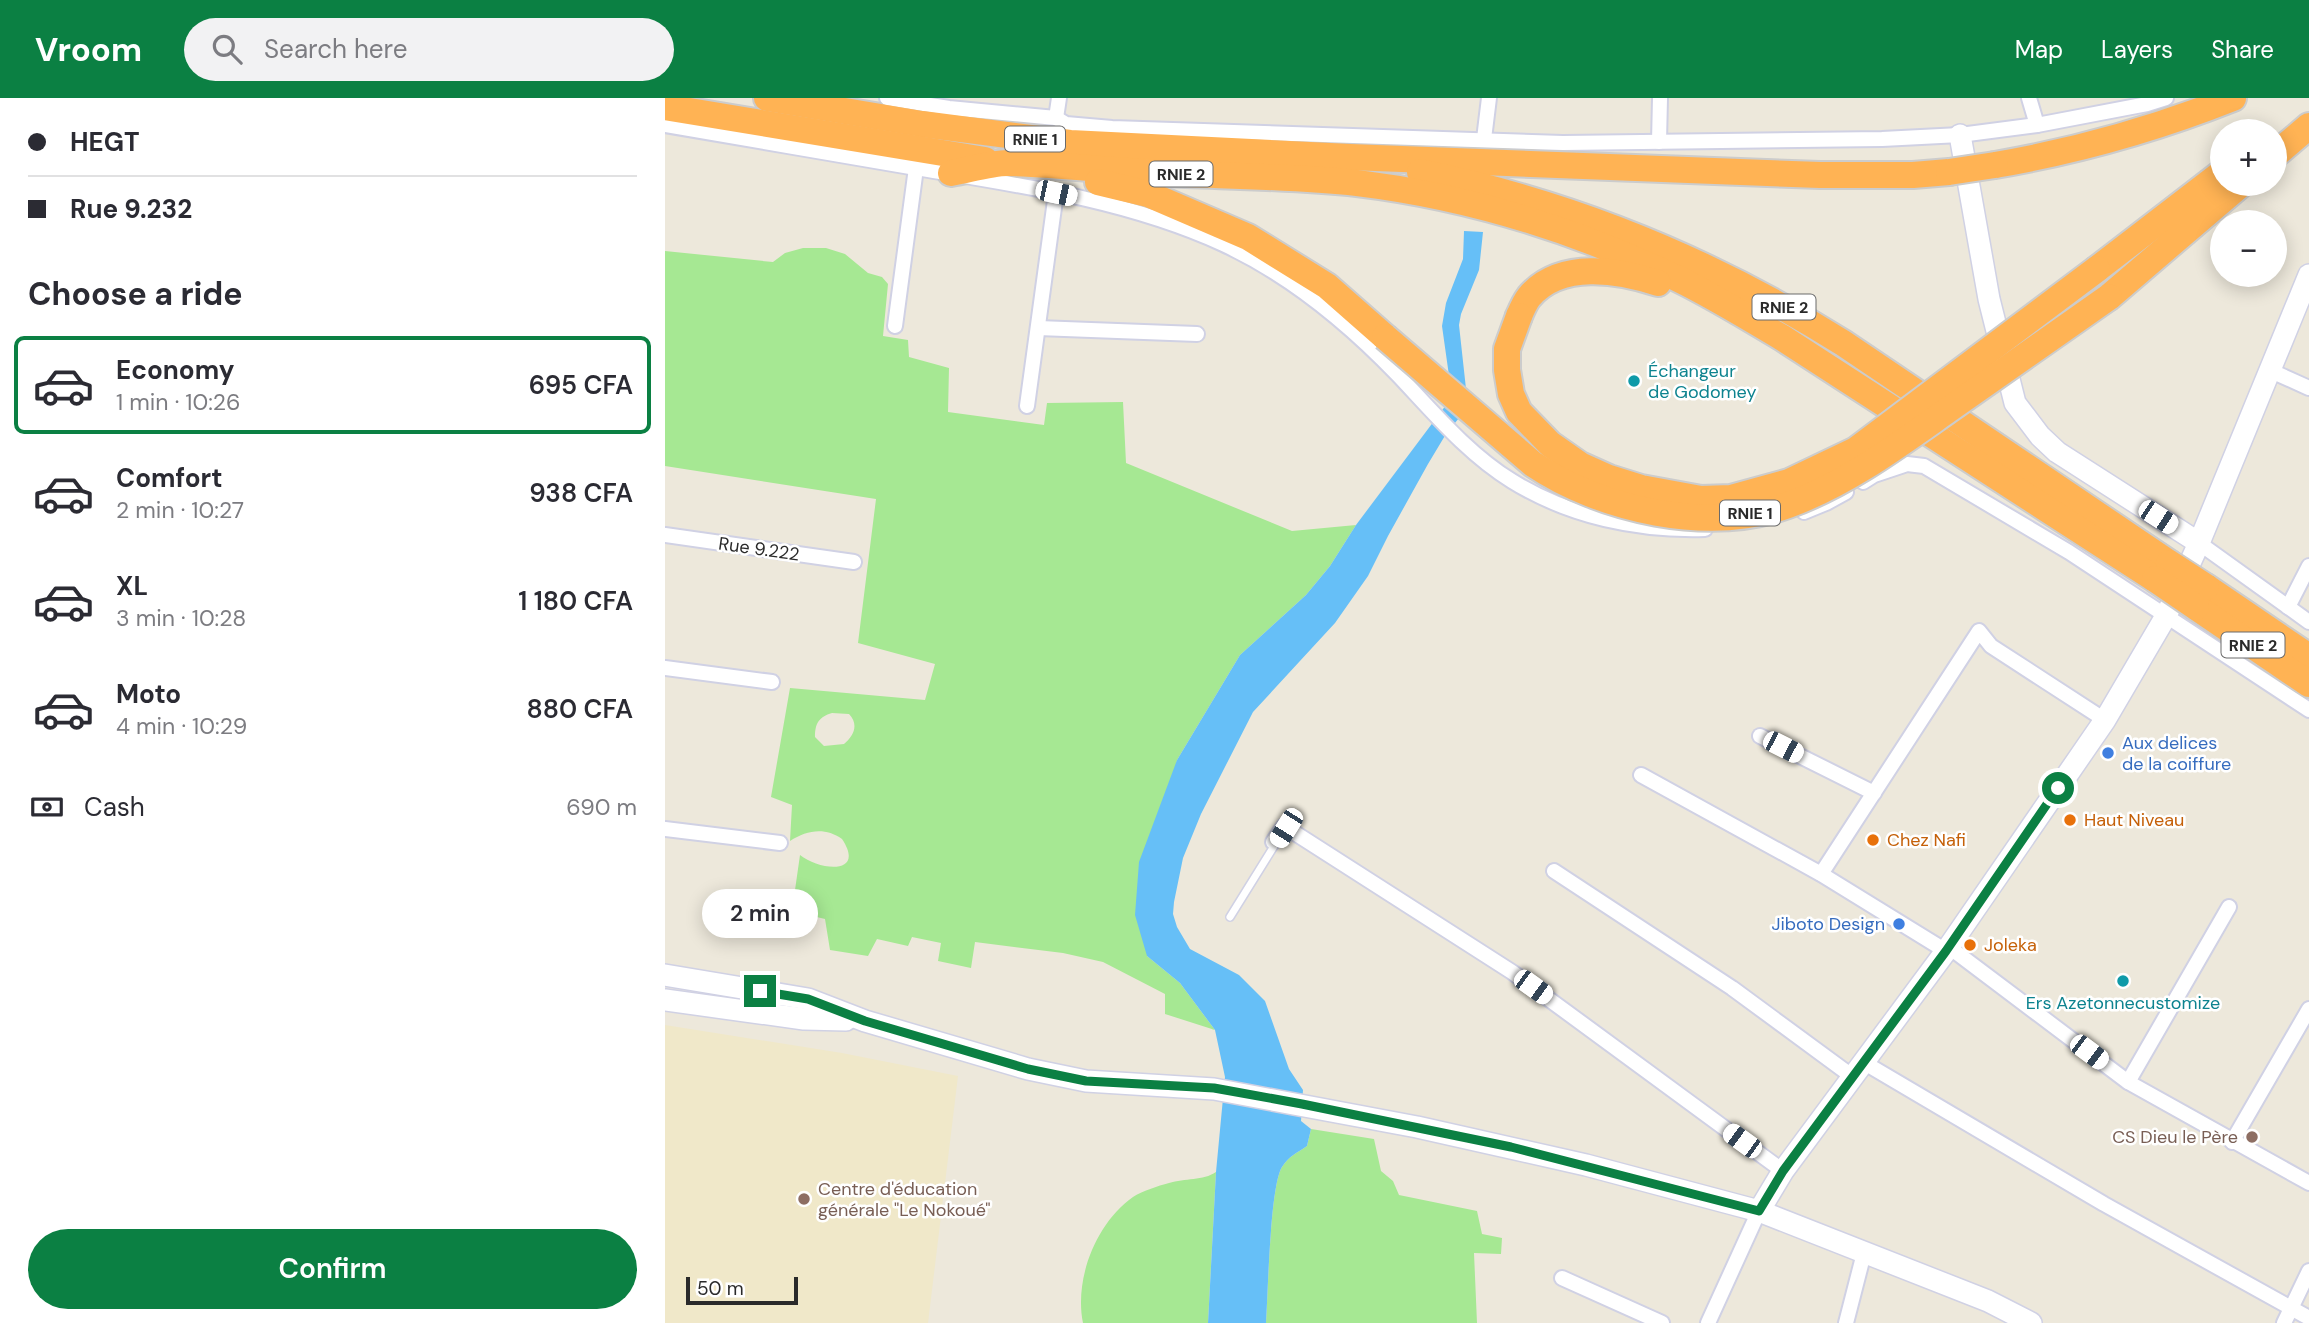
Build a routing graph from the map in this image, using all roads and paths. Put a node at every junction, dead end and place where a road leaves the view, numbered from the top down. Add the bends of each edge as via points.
1 (767, 98) edge
2 (887, 98) edge
3 (1059, 98) edge
4 (1489, 98) edge
5 (1660, 98) edge
6 (2029, 98) edge
7 (2166, 98) edge
8 (2233, 98) edge
9 (2309, 106) edge
10 (665, 107) edge
11 (1056, 118) junction
12 (2287, 123) edge
13 (665, 125) edge
14 (2037, 125) junction
15 (2309, 126) edge
16 (1960, 135) junction
17 (1485, 139) junction
18 (1659, 142) junction
19 (2287, 145) edge
20 (1350, 157) junction
21 (1005, 163) junction
22 (916, 168) junction
23 (951, 173) junction
24 (2210, 182) edge
25 (1056, 193) junction
26 (2227, 196) edge
27 (2309, 275) edge
28 (1721, 302) junction
29 (895, 326) dead end
30 (1038, 328) junction
31 (1197, 334) dead end
32 (2269, 370) junction
33 (2309, 388) edge
34 (1027, 407) dead end
35 (665, 535) edge
36 (2199, 543) junction
37 (854, 562) dead end
38 (2309, 566) edge
39 (2162, 571) junction
40 (2201, 597) junction
41 (2288, 607) junction
42 (2166, 616) junction
43 (2309, 622) edge
44 (2309, 657) edge
45 (665, 668) edge
46 (772, 682) dead end
47 (2309, 684) edge
48 (2309, 710) edge
49 (2105, 720) junction
50 (1760, 736) dead end
51 (1641, 775) dead end
52 (1874, 793) junction
53 (1286, 828) junction
54 (665, 829) edge
55 (1273, 842) dead end
56 (780, 843) dead end
57 (1554, 871) dead end
58 (1821, 874) junction
59 (2229, 908) dead end
60 (1230, 917) dead end
61 (1947, 949) junction
62 (665, 975) edge
63 (665, 1000) edge
64 (2309, 1009) edge
65 (865, 1021) junction
66 (1858, 1070) junction
67 (2129, 1082) junction
68 (2232, 1142) junction
69 (1783, 1171) junction
70 (2309, 1183) edge
71 (1759, 1211) junction
72 (1864, 1253) junction
73 (2309, 1271) edge
74 (1562, 1278) dead end
75 (2291, 1309) junction
76 (2309, 1318) edge
77 (1662, 1323) edge
78 (1708, 1323) edge
79 (1846, 1323) edge
80 (2031, 1323) edge
81 (2284, 1323) edge

1 - 20 highway, RNIE 1 via 1070,143
2 - 11 street
3 - 11 street
4 - 17 street
5 - 18 street
6 - 14 street
7 - 14 street
8 - 20 highway, RNIE 1, bridge via 2124,137 2045,157 1913,175
9 - 12 highway
10 - 21 highway, RNIE 1
11 - 17 street via 1066,124 1112,128
13 - 22 street
14 - 16 street
15 - 19 highway
16 - 18 street
16 - 36 street via 1989,299 2015,403 2057,452
17 - 18 street
20 - 39 highway, RNIE 2 / RNIE 2 via 1467,181 1542,203 1674,251 1732,280 1843,343
21 - 23 highway
21 - 26 highway, RNIE 1, bridge via 1148,194 1248,237 1327,286 1558,481 1639,510 1719,517 1785,506 1858,471 2109,297
21 - 28 highway, RNIE 2 / RNIE 2 via 1298,178 1417,192 1506,213 1604,246
22 - 23 street
22 - 29 street
23 - 25 street
24 - 28 highway, bridge via 1856,450 1789,482 1731,498 1701,499 1641,488 1580,465 1519,412 1511,394 1507,349 1529,297 1558,277 1581,271 1645,279
25 - 30 street
25 - 42 street via 1183,227 1264,266 1351,330 1482,459 1511,481 1576,511 1642,527 1747,526 1794,516 1874,475 1907,464 1924,466
27 - 32 street
28 - 39 highway, RNIE 2 / RNIE 2
30 - 31 street
30 - 34 street
32 - 33 street
32 - 36 street
35 - 37 street, Rue 9.222
36 - 41 street
36 - 42 street
38 - 41 street
39 - 40 highway, RNIE 2, bridge
40 - 44 highway, RNIE 2 / RNIE 2
40 - 47 highway, RNIE 2 / RNIE 2
41 - 43 street
42 - 48 street
42 - 49 street
45 - 46 street
49 - 52 street via 1991,646 1979,631
49 - 61 street
50 - 52 street
51 - 58 street
52 - 58 street
53 - 55 street
53 - 60 lane
53 - 69 street via 1512,972
54 - 56 street
57 - 66 street
58 - 61 street
59 - 67 street
61 - 66 street
61 - 67 street
62 - 65 street via 808,999
63 - 65 street via 804,1019
64 - 68 street
65 - 71 street via 1028,1069 1086,1081 1214,1088 1302,1104 1511,1147
66 - 69 street
66 - 75 street
67 - 68 street
68 - 70 street
69 - 71 street
71 - 72 street
71 - 78 street
72 - 79 street
72 - 80 street via 1988,1301
73 - 75 street
74 - 77 street
75 - 76 street
75 - 81 street

